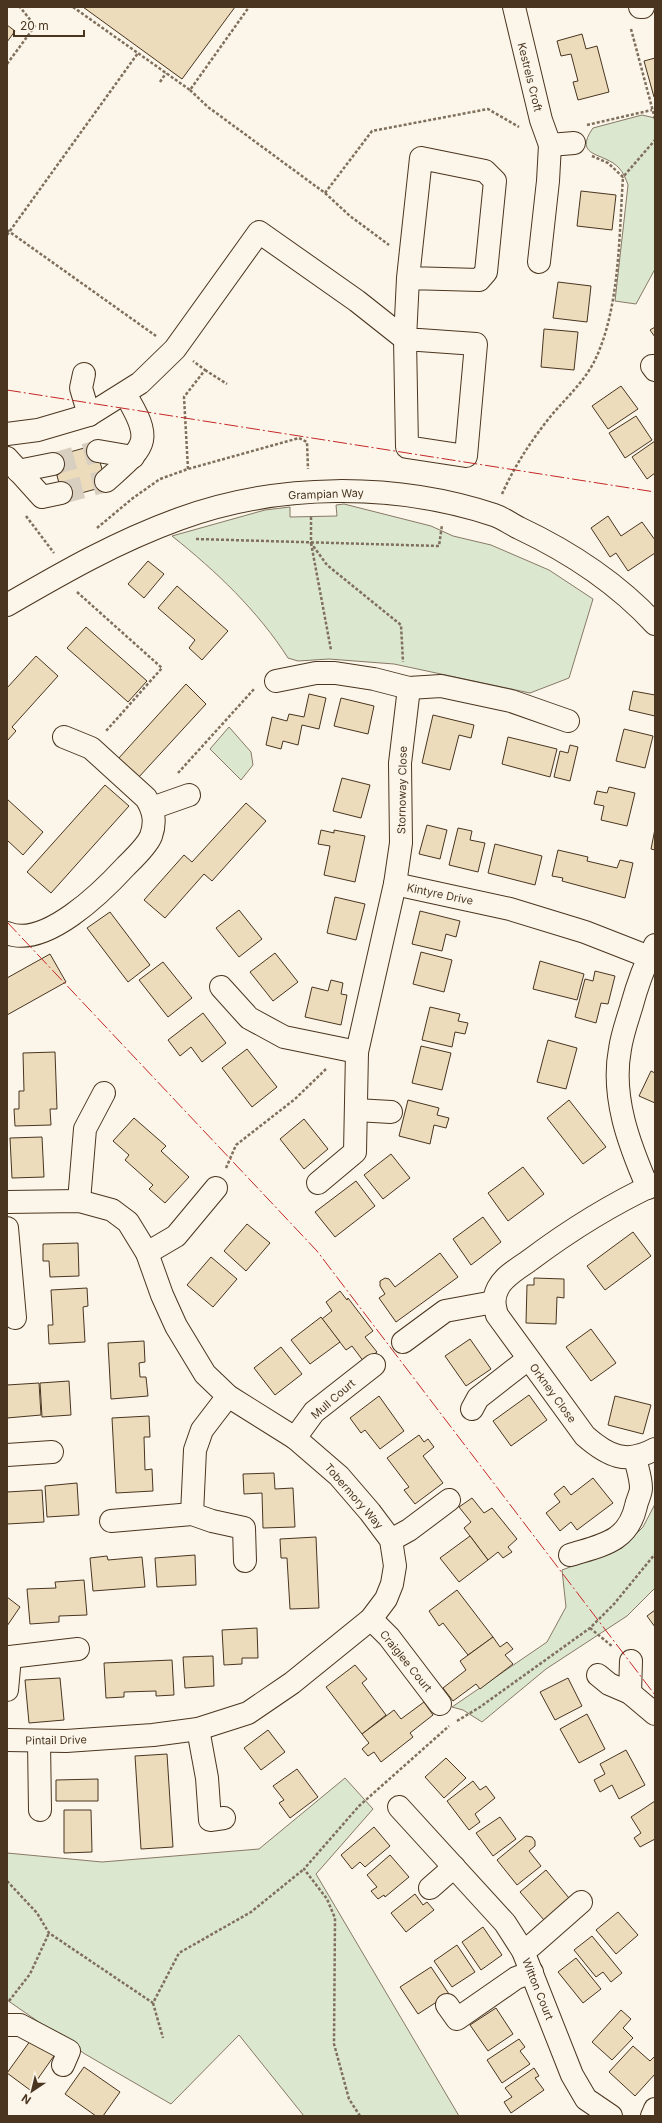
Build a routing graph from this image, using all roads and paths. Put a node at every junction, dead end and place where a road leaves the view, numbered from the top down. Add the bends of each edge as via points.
1 (20, 7) edge
2 (73, 7) edge
3 (249, 7) edge
4 (514, 7) edge
5 (631, 27) dead end
6 (138, 53) junction
7 (7, 64) edge
8 (166, 73) junction
9 (160, 82) dead end
10 (190, 90) junction
11 (652, 110) junction
12 (655, 119) edge
13 (541, 120) junction
14 (577, 133) junction
15 (655, 140) edge
16 (550, 145) junction
17 (623, 177) junction
18 (325, 193) junction
19 (8, 230) edge
20 (7, 235) edge
21 (394, 249) dead end
22 (539, 262) dead end
23 (408, 278) junction
24 (405, 339) junction
25 (175, 349) junction
26 (206, 370) junction
27 (84, 374) dead end
28 (227, 384) dead end
29 (125, 394) junction
30 (89, 415) junction
31 (7, 434) edge
32 (102, 467) tunnel mouth
33 (188, 469) junction
34 (308, 470) dead end
35 (18, 471) edge
36 (446, 503) junction
37 (25, 514) dead end
38 (494, 516) junction
39 (311, 517) dead end
40 (192, 539) dead end
41 (311, 543) junction
42 (103, 551) junction
43 (65, 571) junction
44 (83, 588) dead end
45 (77, 592) junction
46 (7, 606) edge
47 (654, 622) edge
48 (335, 673) junction
49 (276, 681) joint
50 (409, 688) junction
51 (568, 721) dead end
52 (64, 737) dead end
53 (91, 748) junction
54 (189, 795) dead end
55 (157, 806) junction
56 (395, 884) junction
57 (7, 933) edge
58 (652, 951) edge
59 (220, 987) dead end
60 (351, 1052) junction
61 (104, 1093) dead end
62 (356, 1110) junction
63 (391, 1112) dead end
64 (318, 1183) dead end
65 (651, 1186) edge
66 (216, 1188) joint
67 (79, 1201) junction
68 (7, 1202) edge
69 (7, 1228) edge
70 (147, 1253) junction
71 (494, 1302) junction
72 (15, 1318) dead end
73 (403, 1342) dead end
74 (528, 1359) junction
75 (374, 1364) dead end
76 (228, 1396) junction
77 (472, 1409) dead end
78 (295, 1438) junction
79 (655, 1449) edge
80 (52, 1452) dead end
81 (7, 1455) edge
82 (635, 1458) junction
83 (449, 1500) dead end
84 (192, 1514) junction
85 (111, 1521) dead end
86 (391, 1540) junction
87 (655, 1554) edge
88 (570, 1555) dead end
89 (245, 1561) dead end
90 (371, 1619) junction
91 (590, 1628) junction
92 (78, 1649) dead end
93 (8, 1657) edge
94 (631, 1661) joint
95 (598, 1675) dead end
96 (7, 1690) edge
97 (630, 1693) junction
98 (440, 1704) dead end
99 (655, 1714) edge
100 (198, 1729) junction
101 (105, 1739) joint
102 (7, 1740) edge
103 (39, 1742) junction
104 (399, 1807) dead end
105 (40, 1810) dead end
106 (224, 1818) dead end
107 (454, 1867) junction
108 (304, 1869) junction
109 (7, 1881) edge
110 (430, 1888) dead end
111 (581, 1902) dead end
112 (49, 1933) junction
113 (523, 1951) junction
114 (532, 1972) junction
115 (153, 2003) junction
116 (7, 2004) edge
117 (447, 2005) dead end
118 (7, 2025) edge
119 (163, 2038) dead end
120 (62, 2065) dead end
121 (655, 2109) edge
122 (360, 2116) edge
123 (611, 2116) edge
124 (652, 2116) edge

1 - 7 path via 35,26
2 - 6 path
3 - 10 path
4 - 13 street, Kestrels Croft
5 - 11 path
6 - 8 path
6 - 19 path
8 - 9 path
8 - 10 path
10 - 18 path via 254,142
11 - 12 path
11 - 14 path via 588,125
13 - 16 street, Kestrels Croft
13 - 18 path via 517,127 488,109 372,131
14 - 16 street
14 - 17 path via 589,155 608,163
15 - 17 path
16 - 22 street, Kestrels Croft
17 - 38 path via 617,263 608,326 594,362 582,381 551,416 514,466
18 - 21 path via 350,216
19 - 20 path
19 - 25 path
23 - 23 street via 421,158 485,171 495,181 486,272 479,280
23 - 24 street
24 - 24 street via 476,344 466,456 407,447
24 - 25 street via 357,301 258,232
25 - 26 path
25 - 29 street
26 - 28 path
26 - 33 path via 184,397
27 - 30 street via 81,388
29 - 30 street
29 - 32 street via 139,416 144,432 141,445 133,457
30 - 31 street via 38,430
33 - 34 path via 299,438 307,442
33 - 42 path via 160,479 92,531
35 - 35 street via 42,497 57,479
36 - 38 street, Grampian Way
36 - 41 path via 439,546
36 - 42 street, Grampian Way via 353,491 271,496 179,519
37 - 43 path via 48,543
38 - 47 street, Grampian Way via 545,539 576,558 616,588
39 - 41 path
40 - 41 path
41 - 48 path
41 - 50 path via 327,565 401,625 404,654 402,669
42 - 43 street, Grampian Way
43 - 45 path
43 - 46 street, Grampian Way
44 - 45 path
45 - 53 path via 162,668
48 - 49 street via 316,673
48 - 50 street
49 - 55 path via 255,688 168,785
50 - 51 street via 441,686 511,701
50 - 56 street, Stornoway Close via 400,763 401,843
52 - 53 street
53 - 55 street
54 - 55 street
55 - 57 street via 150,837 123,870 84,907 34,934 13,936
56 - 58 street, Kintyre Drive via 510,909
56 - 60 street, Kintyre Drive
58 - 65 street via 626,1024 618,1068 625,1126 633,1154
59 - 60 street via 249,1018 267,1029 284,1037
60 - 62 street, Kintyre Drive
60 - 66 path via 236,1145
61 - 67 street via 85,1129
62 - 63 street
62 - 64 street, Kintyre Drive via 355,1152
65 - 71 street via 582,1222 520,1267 498,1288
66 - 70 street via 176,1236
67 - 68 street, Tobermory Way
67 - 70 street, Tobermory Way via 112,1210 128,1222
69 - 72 street
70 - 76 street, Tobermory Way via 176,1326 205,1374
71 - 73 street via 445,1311
71 - 74 street, Orkney Close via 496,1315
74 - 77 street via 478,1398
74 - 82 street, Orkney Close via 585,1436 599,1448 626,1458
75 - 78 street, Mull Court via 314,1412
76 - 78 street, Tobermory Way
76 - 84 street via 202,1430 195,1450
78 - 86 street, Tobermory Way via 339,1476
79 - 82 street
80 - 81 street
82 - 88 street via 641,1488 628,1528 600,1546
83 - 86 street
84 - 85 street
84 - 89 street via 244,1528
86 - 90 street, Tobermory Way via 395,1566 392,1584 386,1599
87 - 91 path via 614,1604
90 - 98 street, Craiglee Court via 389,1637
90 - 100 street, Tobermory Way via 292,1683 248,1713
91 - 94 path
91 - 108 path via 480,1707 453,1723 359,1806
92 - 93 street
93 - 96 street
94 - 97 street
95 - 97 street via 609,1684
97 - 99 street
100 - 101 street, Tobermory Way
100 - 106 street via 207,1778 210,1820
101 - 103 street, Pintail Drive
102 - 103 street, Pintail Drive
103 - 105 street
104 - 107 street, Witton Court
107 - 110 street
107 - 113 street, Witton Court via 505,1924
108 - 115 path via 251,1912 179,1954
108 - 122 path via 327,1899 335,1918 334,2044 349,2099
109 - 112 path via 37,1913
111 - 113 street
112 - 115 path
112 - 116 path via 30,1974
113 - 114 street, Witton Court
114 - 117 street via 516,1978 457,2019
114 - 123 street, Witton Court via 572,2075 586,2099
115 - 119 path
118 - 120 street via 20,2025 69,2051
121 - 124 street

